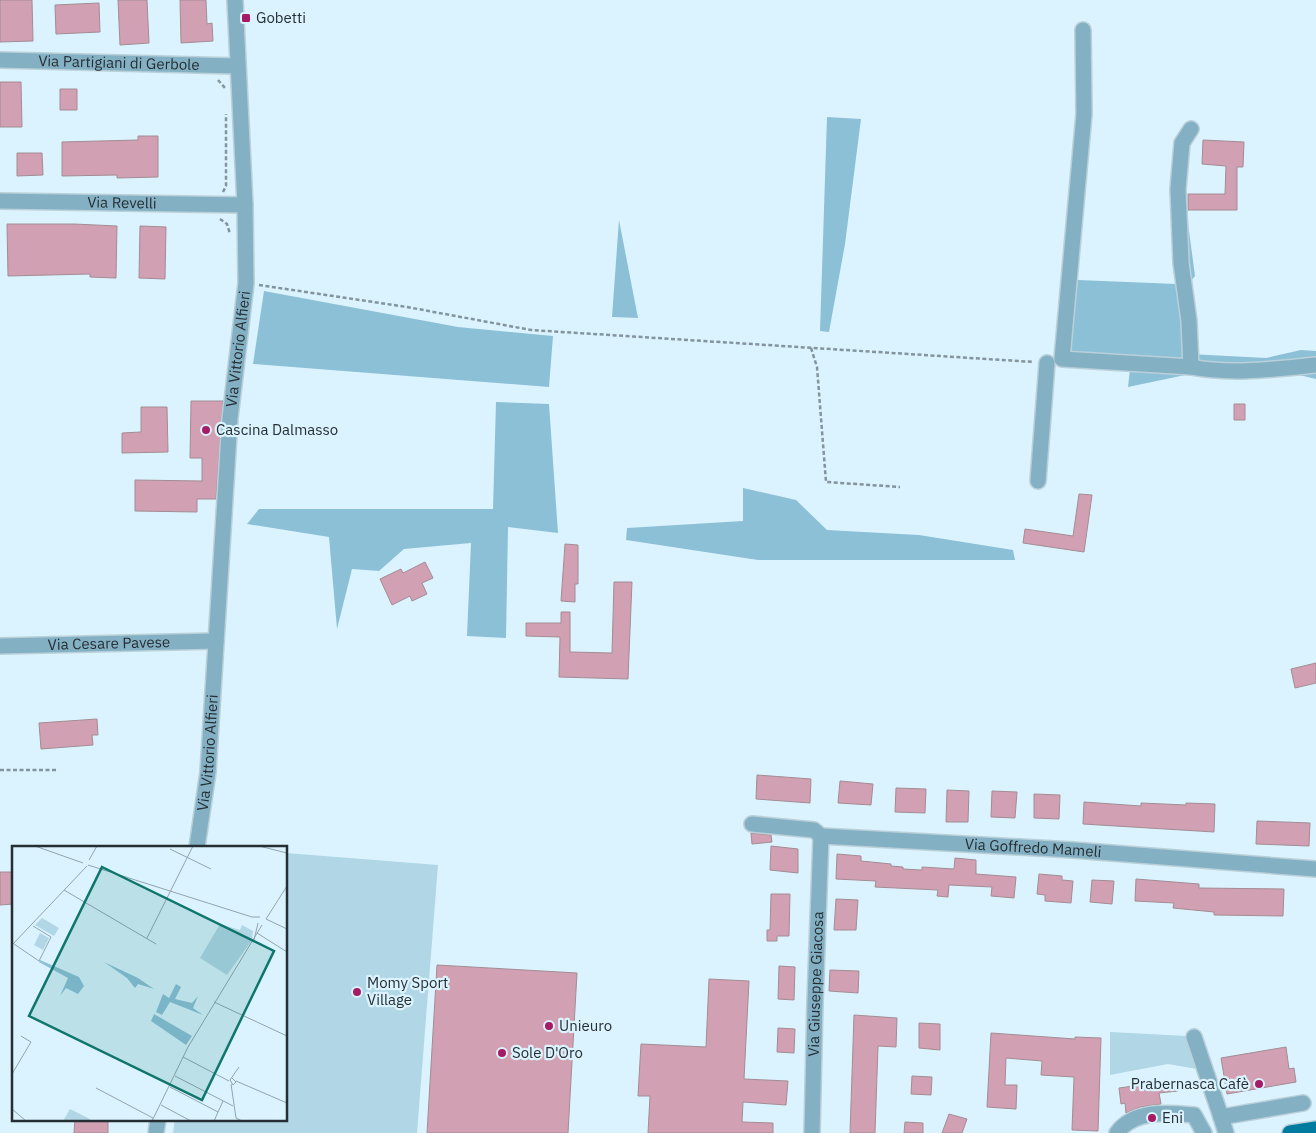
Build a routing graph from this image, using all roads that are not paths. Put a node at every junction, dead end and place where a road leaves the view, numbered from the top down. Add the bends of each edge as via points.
1 (235, 0) edge
2 (1083, 30) dead end
3 (0, 60) edge
4 (237, 66) junction
5 (1191, 129) dead end
6 (0, 201) edge
7 (245, 205) junction
8 (1047, 362) road end
9 (1316, 365) edge
10 (1191, 367) junction
11 (1038, 481) dead end
12 (216, 641) junction
13 (0, 646) edge
14 (752, 824) dead end
15 (821, 836) junction
16 (197, 846) edge
17 (1316, 870) edge
18 (1194, 1037) dead end
19 (1303, 1103) dead end
20 (1221, 1117) junction
21 (1316, 1129) edge
22 (812, 1133) edge
23 (1117, 1133) edge
24 (1204, 1133) edge
25 (1226, 1133) edge
26 (1290, 1133) edge

1 - 4 street, Via Vittorio Alfieri
2 - 10 street via 1084,114 1062,359
3 - 4 street, Via Partigiani di Gerbole
4 - 7 street, Via Vittorio Alfieri
5 - 10 street via 1182,143 1178,190
6 - 7 street, Via Revelli
7 - 12 street, Via Vittorio Alfieri via 246,283 232,392
8 - 11 street
9 - 10 street via 1272,370
12 - 13 street, Via Cesare Pavese
12 - 16 street, Via Vittorio Alfieri via 208,772
14 - 15 street, Via Goffredo Mameli via 814,830
15 - 17 street, Via Goffredo Mameli via 1073,850
15 - 22 street, Via Giuseppe Giacosa
18 - 20 street
19 - 20 street
20 - 25 street
21 - 26 main road
23 - 24 street via 1123,1124 1137,1117 1166,1113 1194,1115

